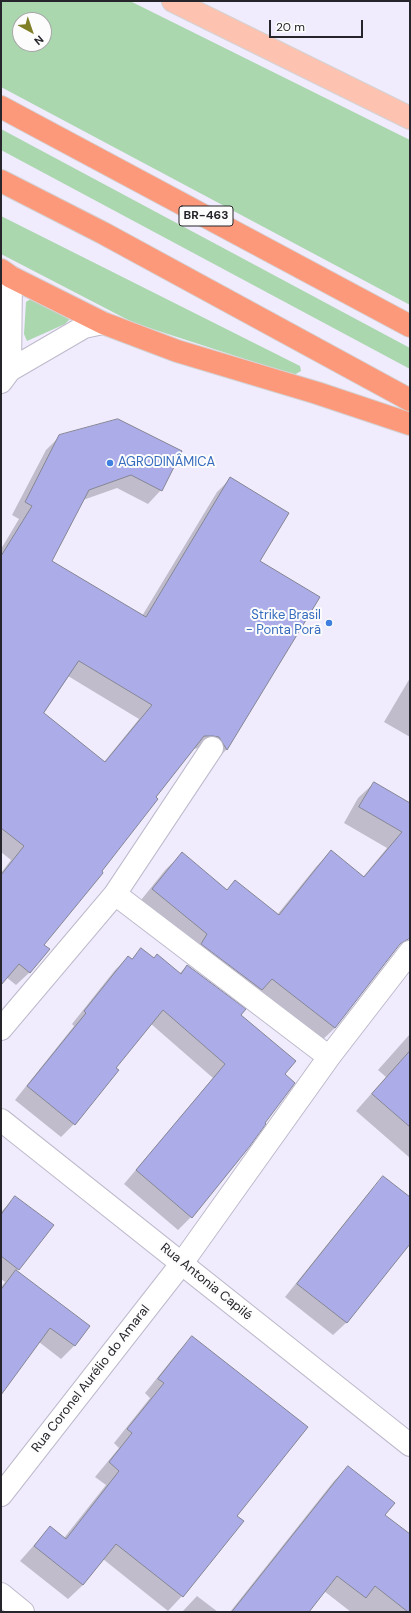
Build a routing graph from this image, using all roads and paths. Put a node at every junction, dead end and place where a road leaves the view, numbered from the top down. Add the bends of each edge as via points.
1 (173, 1) edge
2 (1, 107) edge
3 (410, 118) edge
4 (1, 181) edge
5 (6, 274) edge
6 (103, 323) junction
7 (410, 326) edge
8 (6, 376) edge
9 (410, 400) edge
10 (410, 424) edge
11 (212, 748) dead end
12 (115, 894) junction
13 (410, 952) edge
14 (1, 1029) edge
15 (330, 1057) junction
16 (1, 1120) edge
17 (182, 1263) junction
18 (410, 1445) edge
19 (1, 1496) edge
20 (1, 1594) edge
21 (23, 1612) edge

1 - 3 main road
2 - 7 highway, BR-463
4 - 9 highway via 103,233
5 - 6 highway
5 - 8 street
6 - 8 street via 84,328
6 - 10 highway via 178,351
11 - 12 street
12 - 14 street
12 - 15 street
13 - 15 street, Rua Coronel Aurélio do Amaral
15 - 17 street, Rua Coronel Aurélio do Amaral
16 - 17 street, Rua Antonia Capilé
17 - 18 street, Rua Antonia Capilé
17 - 19 street, Rua Coronel Aurélio do Amaral
20 - 21 street

